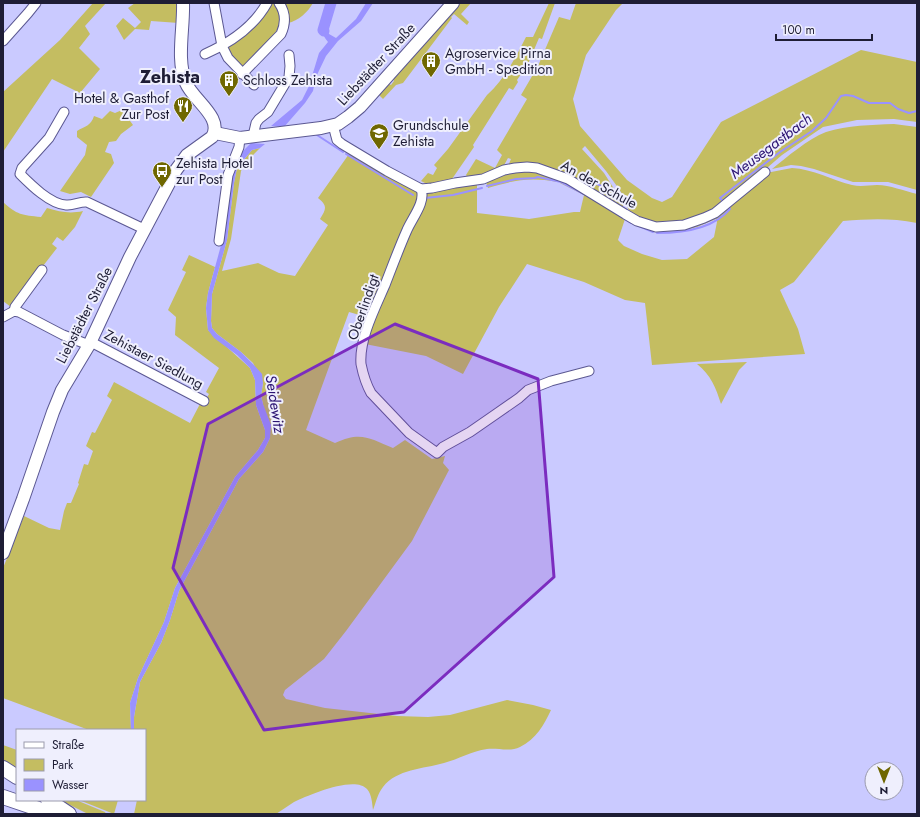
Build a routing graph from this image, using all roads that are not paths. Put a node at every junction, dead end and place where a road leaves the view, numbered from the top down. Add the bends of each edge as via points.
1 (36, 3) edge
2 (183, 3) edge
3 (214, 3) edge
4 (267, 3) edge
5 (279, 3) edge
6 (453, 3) edge
7 (3, 41) edge
8 (222, 46) junction
9 (205, 54) dead end
10 (289, 54) dead end
11 (242, 74) junction
12 (254, 85) dead end
13 (64, 112) dead end
14 (333, 125) junction
15 (215, 133) junction
16 (256, 136) junction
17 (240, 138) junction
18 (765, 172) dead end
19 (421, 188) junction
20 (144, 229) junction
21 (218, 241) dead end
22 (42, 270) dead end
23 (14, 311) junction
24 (3, 317) edge
25 (90, 343) junction
26 (589, 371) dead end
27 (204, 401) dead end
28 (3, 553) edge
29 (3, 768) edge
30 (16, 776) edge
31 (3, 797) edge
32 (50, 801) edge
33 (40, 814) edge
34 (54, 814) edge
35 (69, 814) edge

1 - 7 street
2 - 15 main road via 182,71 188,88 213,120 216,126
3 - 8 street
4 - 8 street via 252,23
5 - 11 street via 284,14 284,28
6 - 14 main road, Liebstädter Straße via 360,107
8 - 9 street
8 - 11 street via 228,58
10 - 16 street via 289,77 268,112 256,123
11 - 12 street
13 - 20 street via 49,138 22,168 20,174 38,192 61,205 87,202
14 - 16 main road, Liebstädter Straße
14 - 19 street via 339,142
15 - 17 main road, Liebstädter Straße
15 - 20 main road, Liebstädter Straße via 183,160
16 - 17 main road, Liebstädter Straße
17 - 21 street via 228,175
18 - 19 street, An der Schule via 715,213 693,222 662,227 637,221 568,179 527,167 504,170 483,179
19 - 26 street, Oberlindigt via 422,201 365,334 362,364 371,393 410,433 437,452 470,432 528,390
20 - 25 main road, Liebstädter Straße
22 - 23 street
23 - 24 street
23 - 25 street, Zehistaer Siedlung via 62,335
25 - 27 street, Zehistaer Siedlung
25 - 28 main road, Liebstädter Straße via 56,404
29 - 30 highway
31 - 33 highway
31 - 34 highway
32 - 35 highway

